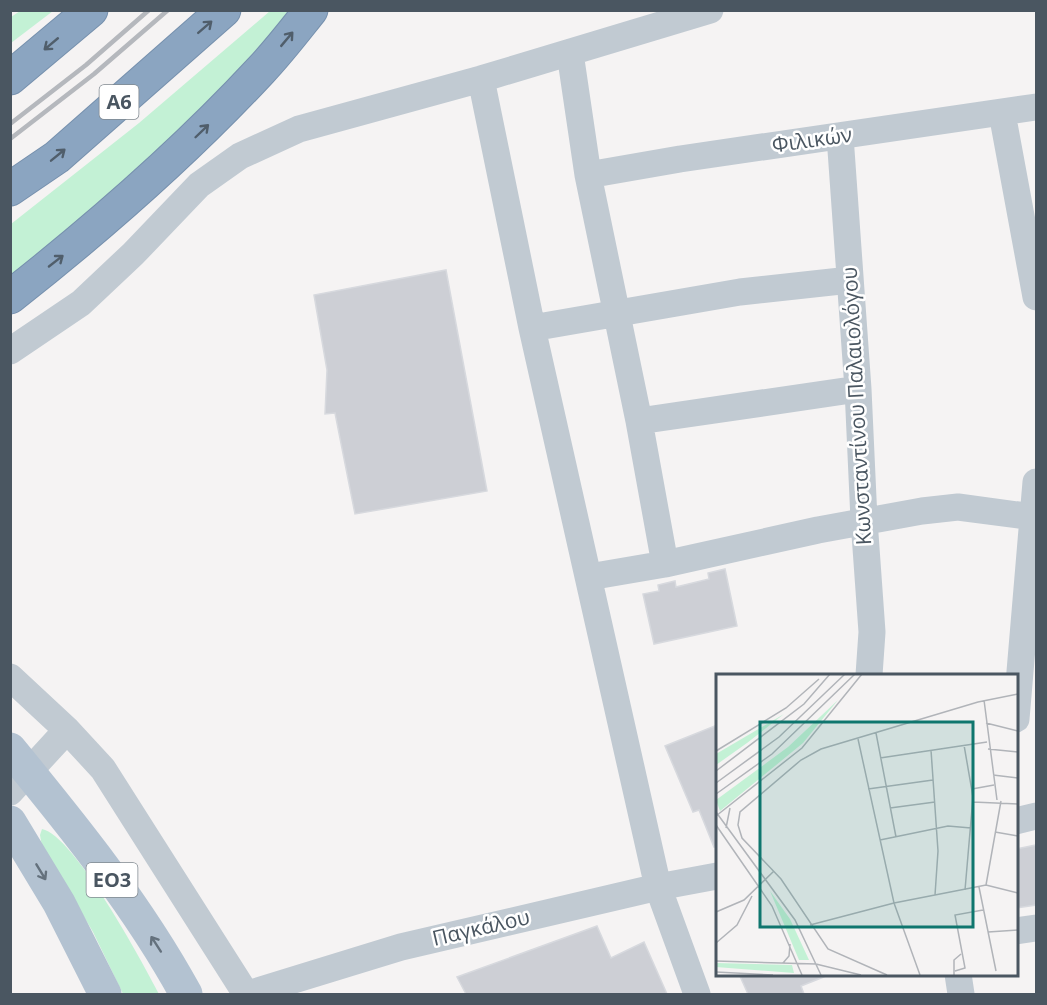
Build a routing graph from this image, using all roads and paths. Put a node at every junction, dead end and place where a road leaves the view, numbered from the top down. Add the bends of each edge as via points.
1 (91, 10) edge
2 (224, 10) edge
3 (311, 10) edge
4 (710, 10) edge
5 (671, 16) edge
6 (570, 53) junction
7 (10, 78) edge
8 (481, 79) junction
9 (1036, 107) edge
10 (1002, 113) junction
11 (840, 136) junction
12 (588, 175) junction
13 (10, 189) edge
14 (850, 280) junction
15 (10, 297) edge
16 (1036, 297) edge
17 (617, 312) junction
18 (532, 328) junction
19 (10, 351) edge
20 (858, 389) junction
21 (639, 421) junction
22 (1036, 482) edge
23 (1033, 517) junction
24 (864, 520) junction
25 (665, 564) junction
26 (589, 577) junction
27 (869, 674) edge
28 (10, 677) edge
29 (1017, 707) edge
30 (67, 730) junction
31 (17, 771) edge
32 (1036, 816) edge
33 (1017, 821) edge
34 (10, 822) edge
35 (716, 876) edge
36 (658, 887) junction
37 (1036, 928) edge
38 (1017, 931) edge
39 (958, 975) edge
40 (105, 994) edge
41 (186, 994) edge
42 (247, 994) edge
43 (697, 994) edge
44 (961, 994) edge

1 -> 7 highway
13 -> 2 highway, Α6 via 57,157
15 -> 3 highway via 85,238 207,126
4 - 5 street
5 - 6 street
6 - 8 street
6 - 12 street
8 - 18 street
8 - 19 street via 299,129 240,156 200,185 81,303
9 - 10 street, Φιλικών
10 - 11 street, Φιλικών
10 - 16 street
11 - 12 street, Φιλικών
11 - 14 street, Κωνσταντίνου Παλαιολόγου
12 - 17 street
14 - 17 street via 740,292
14 - 20 street, Κωνσταντίνου Παλαιολόγου
17 - 18 street
17 - 21 street
18 - 26 street
20 - 21 street
20 - 24 street, Κωνσταντίνου Παλαιολόγου
21 - 25 street
22 - 23 street
23 - 24 street via 958,507
23 - 29 street
24 - 25 street
24 - 27 street, Κωνσταντίνου Παλαιολόγου via 872,632
25 - 26 street
26 - 36 street
28 - 30 street
30 - 31 street
30 - 42 street via 103,769
41 -> 31 main road, ΕΟ3 via 94,853
32 - 33 street
34 -> 40 main road, ΕΟ3 via 59,903
35 - 36 street, Παγκάλου
36 - 42 street, Παγκάλου via 401,947
36 - 43 street
37 - 38 street
39 - 44 street

